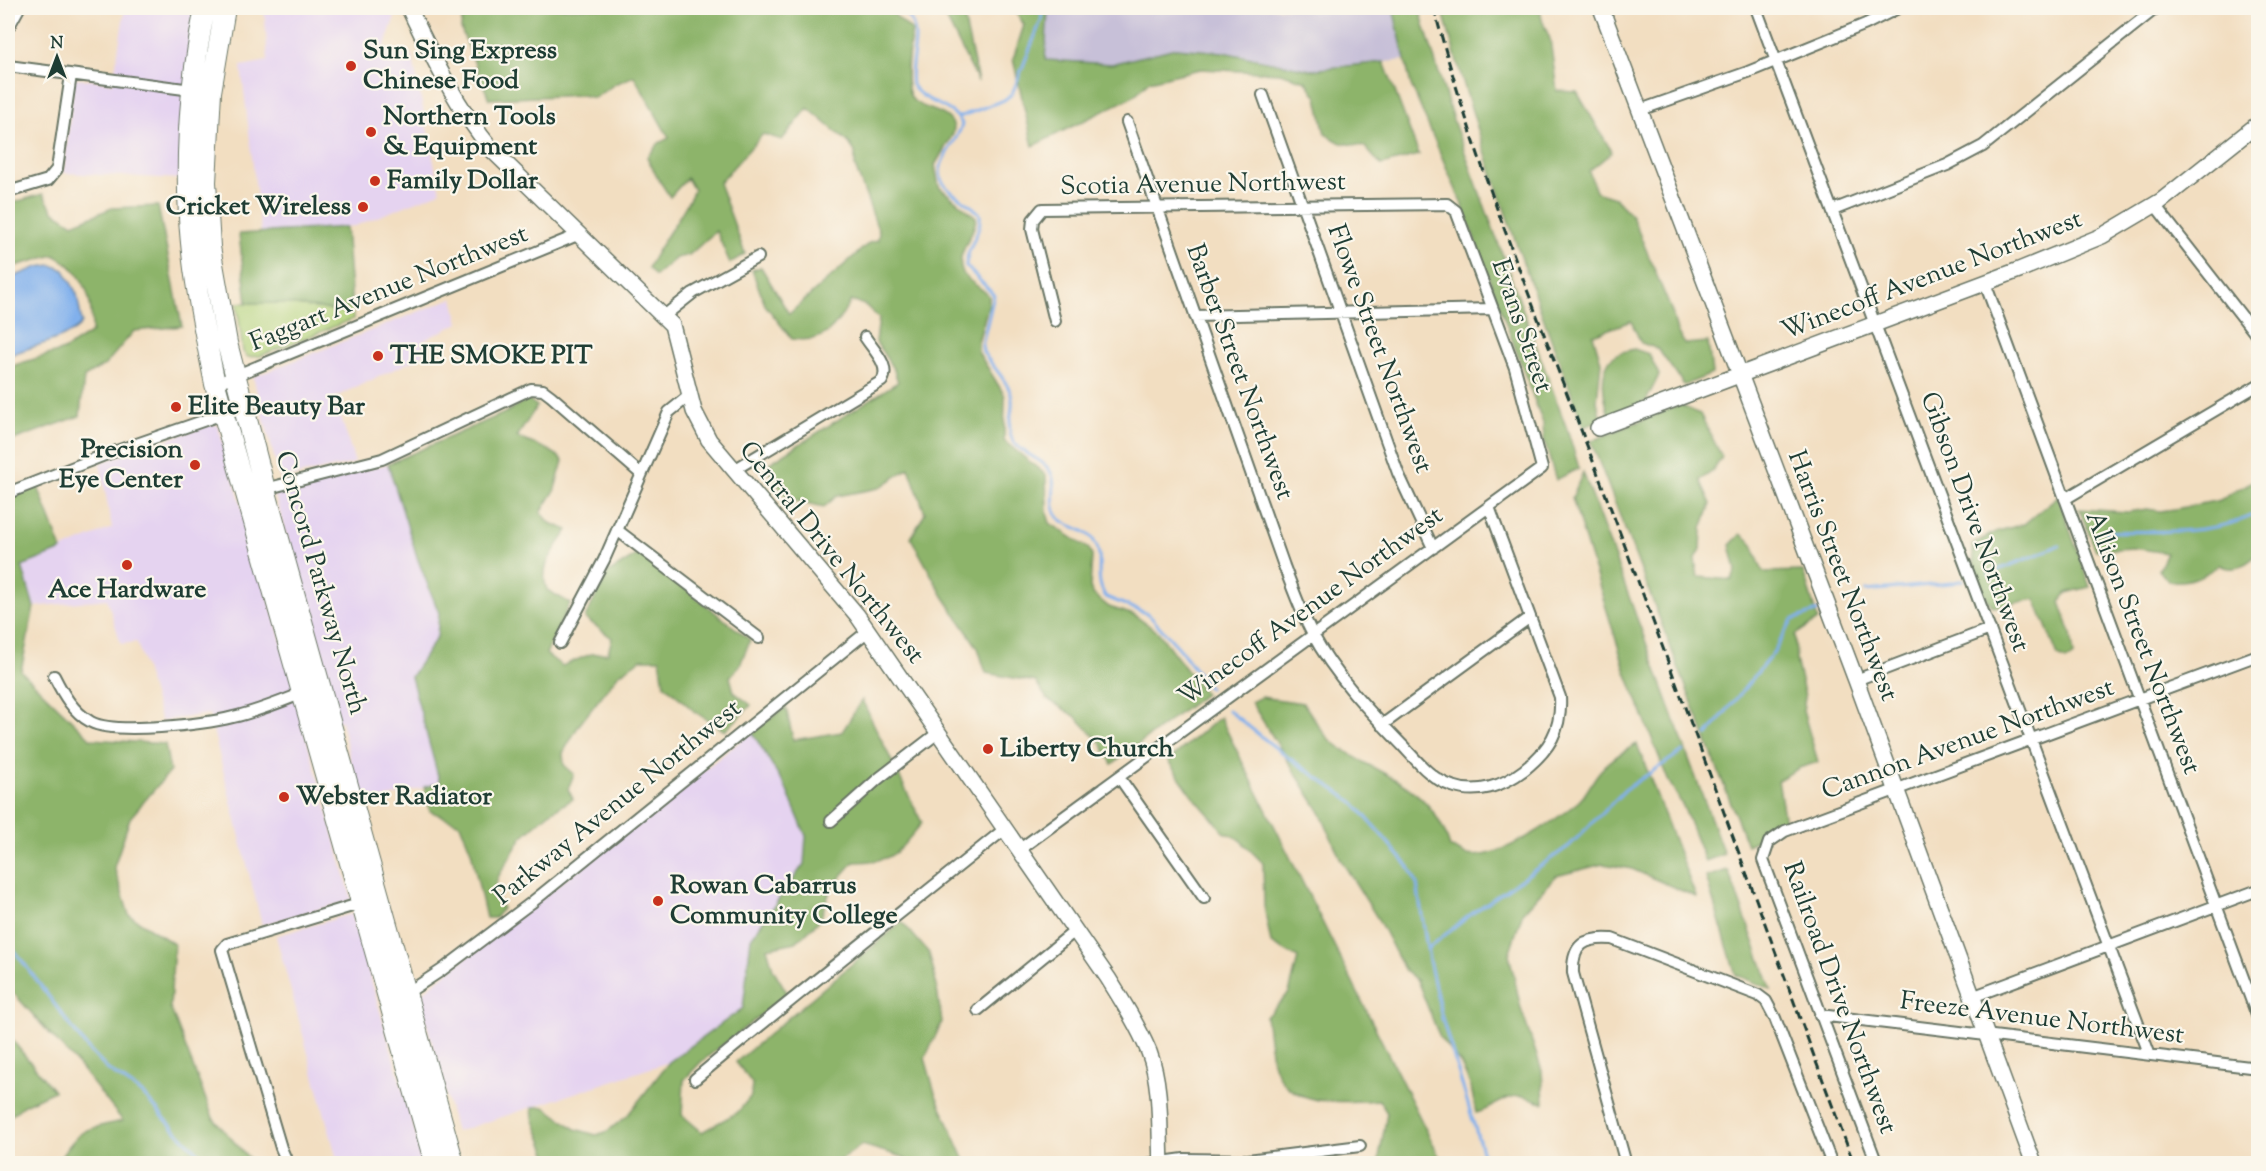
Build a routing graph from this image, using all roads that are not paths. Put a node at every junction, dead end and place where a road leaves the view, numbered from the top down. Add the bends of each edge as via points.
1 (19, 8) edge
2 (205, 8) edge
3 (225, 8) edge
4 (409, 8) edge
5 (1600, 8) edge
6 (1756, 8) edge
7 (1898, 8) edge
8 (2156, 8) edge
9 (8, 28) edge
10 (1776, 60) junction
11 (8, 66) edge
12 (71, 75) junction
13 (202, 85) junction
14 (1263, 95) dead end
15 (1640, 110) junction
16 (1127, 122) dead end
17 (2259, 124) edge
18 (8, 192) edge
19 (1448, 204) joint
20 (2155, 205) junction
21 (1302, 206) junction
22 (1155, 208) junction
23 (1833, 210) junction
24 (580, 234) junction
25 (758, 257) dead end
26 (1985, 283) junction
27 (1492, 309) junction
28 (1341, 312) junction
29 (664, 316) junction
30 (1195, 316) junction
31 (1055, 321) dead end
32 (1876, 324) junction
33 (2259, 337) edge
34 (865, 338) dead end
35 (235, 376) junction
36 (1740, 376) junction
37 (215, 384) junction
38 (2259, 385) edge
39 (690, 395) junction
40 (243, 407) junction
41 (223, 415) junction
42 (1598, 429) dead end
43 (1542, 468) joint
44 (735, 470) junction
45 (641, 474) junction
46 (265, 489) junction
47 (8, 493) edge
48 (2065, 499) junction
49 (1489, 507) junction
50 (617, 530) junction
51 (1433, 548) junction
52 (1530, 617) junction
53 (1990, 629) junction
54 (868, 631) junction
55 (1313, 635) junction
56 (759, 638) dead end
57 (560, 643) dead end
58 (300, 648) junction
59 (2259, 655) edge
60 (54, 676) dead end
61 (1856, 680) junction
62 (303, 693) junction
63 (2140, 699) junction
64 (1382, 725) junction
65 (939, 732) junction
66 (2031, 740) junction
67 (1119, 777) junction
68 (1897, 791) junction
69 (831, 821) dead end
70 (1006, 828) junction
71 (1765, 848) joint
72 (1020, 849) junction
73 (2259, 890) edge
74 (1204, 898) dead end
75 (362, 903) junction
76 (2217, 906) junction
77 (1076, 930) junction
78 (2109, 946) junction
79 (1972, 997) junction
80 (398, 998) junction
81 (978, 1010) dead end
82 (1820, 1015) junction
83 (2259, 1018) edge
84 (1985, 1033) junction
85 (2149, 1053) junction
86 (2259, 1068) edge
87 (695, 1079) dead end
88 (1360, 1146) dead end
89 (430, 1162) edge
90 (1156, 1163) edge
91 (288, 1164) edge
92 (454, 1164) edge
93 (1626, 1164) edge
94 (1832, 1164) edge
95 (1877, 1164) edge
96 (2034, 1164) edge

1 - 9 street
2 - 13 highway, Concord Parkway North
3 - 13 highway, Concord Parkway North
4 - 24 street, Central Drive Northwest via 474,128
5 - 15 street, Harris Street Northwest
6 - 10 street, Gibson Drive Northwest
7 - 10 street
8 - 23 street via 1983,146 1947,165
10 - 15 street
10 - 23 street, Gibson Drive Northwest
11 - 12 street
12 - 13 street
12 - 18 street via 57,169 48,180
13 - 35 highway, Concord Parkway North via 214,277
13 - 37 highway, Concord Parkway North via 187,176 193,260
14 - 21 street, Flowe Street Northwest
15 - 36 street, Harris Street Northwest
16 - 22 street, Barber Street Northwest
17 - 20 street, Winecoff Avenue Northwest
19 - 21 street, Scotia Avenue Northwest
19 - 27 street, Evans Street via 1456,211
20 - 26 street, Winecoff Avenue Northwest via 2102,236
20 - 33 street
21 - 22 street, Scotia Avenue Northwest
21 - 28 street, Flowe Street Northwest
22 - 30 street, Barber Street Northwest
22 - 31 street, Scotia Avenue Northwest via 1042,209 1036,214 1032,229
23 - 32 street, Gibson Drive Northwest
24 - 29 street, Central Drive Northwest
24 - 35 street, Faggart Avenue Northwest
25 - 29 street via 693,293
26 - 32 street, Winecoff Avenue Northwest
26 - 48 street, Allison Street Northwest
27 - 28 street
27 - 43 street, Evans Street via 1515,368
28 - 30 street
28 - 51 street, Flowe Street Northwest via 1398,473
29 - 39 street, Central Drive Northwest via 676,336
30 - 55 street, Barber Street Northwest
32 - 36 street, Winecoff Avenue Northwest
32 - 53 street, Gibson Drive Northwest
34 - 44 street via 885,367 882,381
35 - 37 street, Faggart Avenue Northwest
35 - 40 highway, Concord Parkway North
36 - 42 street, Winecoff Avenue Northwest
36 - 61 street, Harris Street Northwest
37 - 41 highway, Concord Parkway North
38 - 48 street
39 - 44 street, Central Drive Northwest via 699,425
39 - 45 street via 669,412
40 - 41 street
40 - 46 highway, Concord Parkway North
41 - 47 street
41 - 58 highway, Concord Parkway North
43 - 49 street, Winecoff Avenue Northwest
44 - 54 street, Central Drive Northwest
45 - 46 street via 543,390 520,392 367,465
45 - 50 street
46 - 58 highway, Concord Parkway North
48 - 63 street, Allison Street Northwest
49 - 51 street, Winecoff Avenue Northwest
49 - 52 street, Barber Street Northwest
50 - 56 street
50 - 57 street
51 - 55 street, Winecoff Avenue Northwest
52 - 64 street
52 - 64 street, Barber Street Northwest via 1560,697 1561,716 1545,751 1512,779 1489,788 1451,786 1433,776
53 - 61 street
53 - 66 street, Gibson Drive Northwest
54 - 65 street, Central Drive Northwest
54 - 80 street, Parkway Avenue Northwest via 531,903
55 - 64 street, Barber Street Northwest via 1359,701
55 - 67 street, Winecoff Avenue Northwest
58 - 62 highway, Concord Parkway North
58 - 80 highway, Concord Parkway North
59 - 63 street, Cannon Avenue Northwest
60 - 62 street via 81,716 114,727 214,722
61 - 68 street, Harris Street Northwest
62 - 75 highway, Concord Parkway North
63 - 66 street, Cannon Avenue Northwest
63 - 76 street, Allison Street Northwest
65 - 69 street
65 - 70 street, Central Drive Northwest
66 - 68 street, Cannon Avenue Northwest
66 - 78 street, Gibson Drive Northwest
67 - 72 street, Winecoff Avenue Northwest
67 - 74 street
68 - 71 street, Cannon Avenue Northwest via 1785,831
68 - 79 street, Harris Street Northwest
70 - 72 street, Central Drive Northwest
70 - 87 street
71 - 82 street, Railroad Drive Northwest via 1763,861
72 - 77 street, Central Drive Northwest
73 - 76 street
75 - 80 highway, Concord Parkway North
75 - 91 street via 227,944 222,950
76 - 78 street
76 - 83 street, Allison Street Northwest
77 - 81 street
77 - 90 street, Central Drive Northwest via 1131,1015 1149,1052 1158,1098
78 - 79 street
78 - 85 street, Gibson Drive Northwest
79 - 84 street, Harris Street Northwest
80 - 89 highway, Concord Parkway North
80 - 92 highway, Concord Parkway North
82 - 84 street, Freeze Avenue Northwest
82 - 95 street, Railroad Drive Northwest
84 - 85 street, Freeze Avenue Northwest
84 - 96 street, Harris Street Northwest
85 - 86 street, Freeze Avenue Northwest
88 - 90 street via 1248,1160
93 - 94 street via 1573,973 1579,948 1594,938 1612,939 1766,1001

